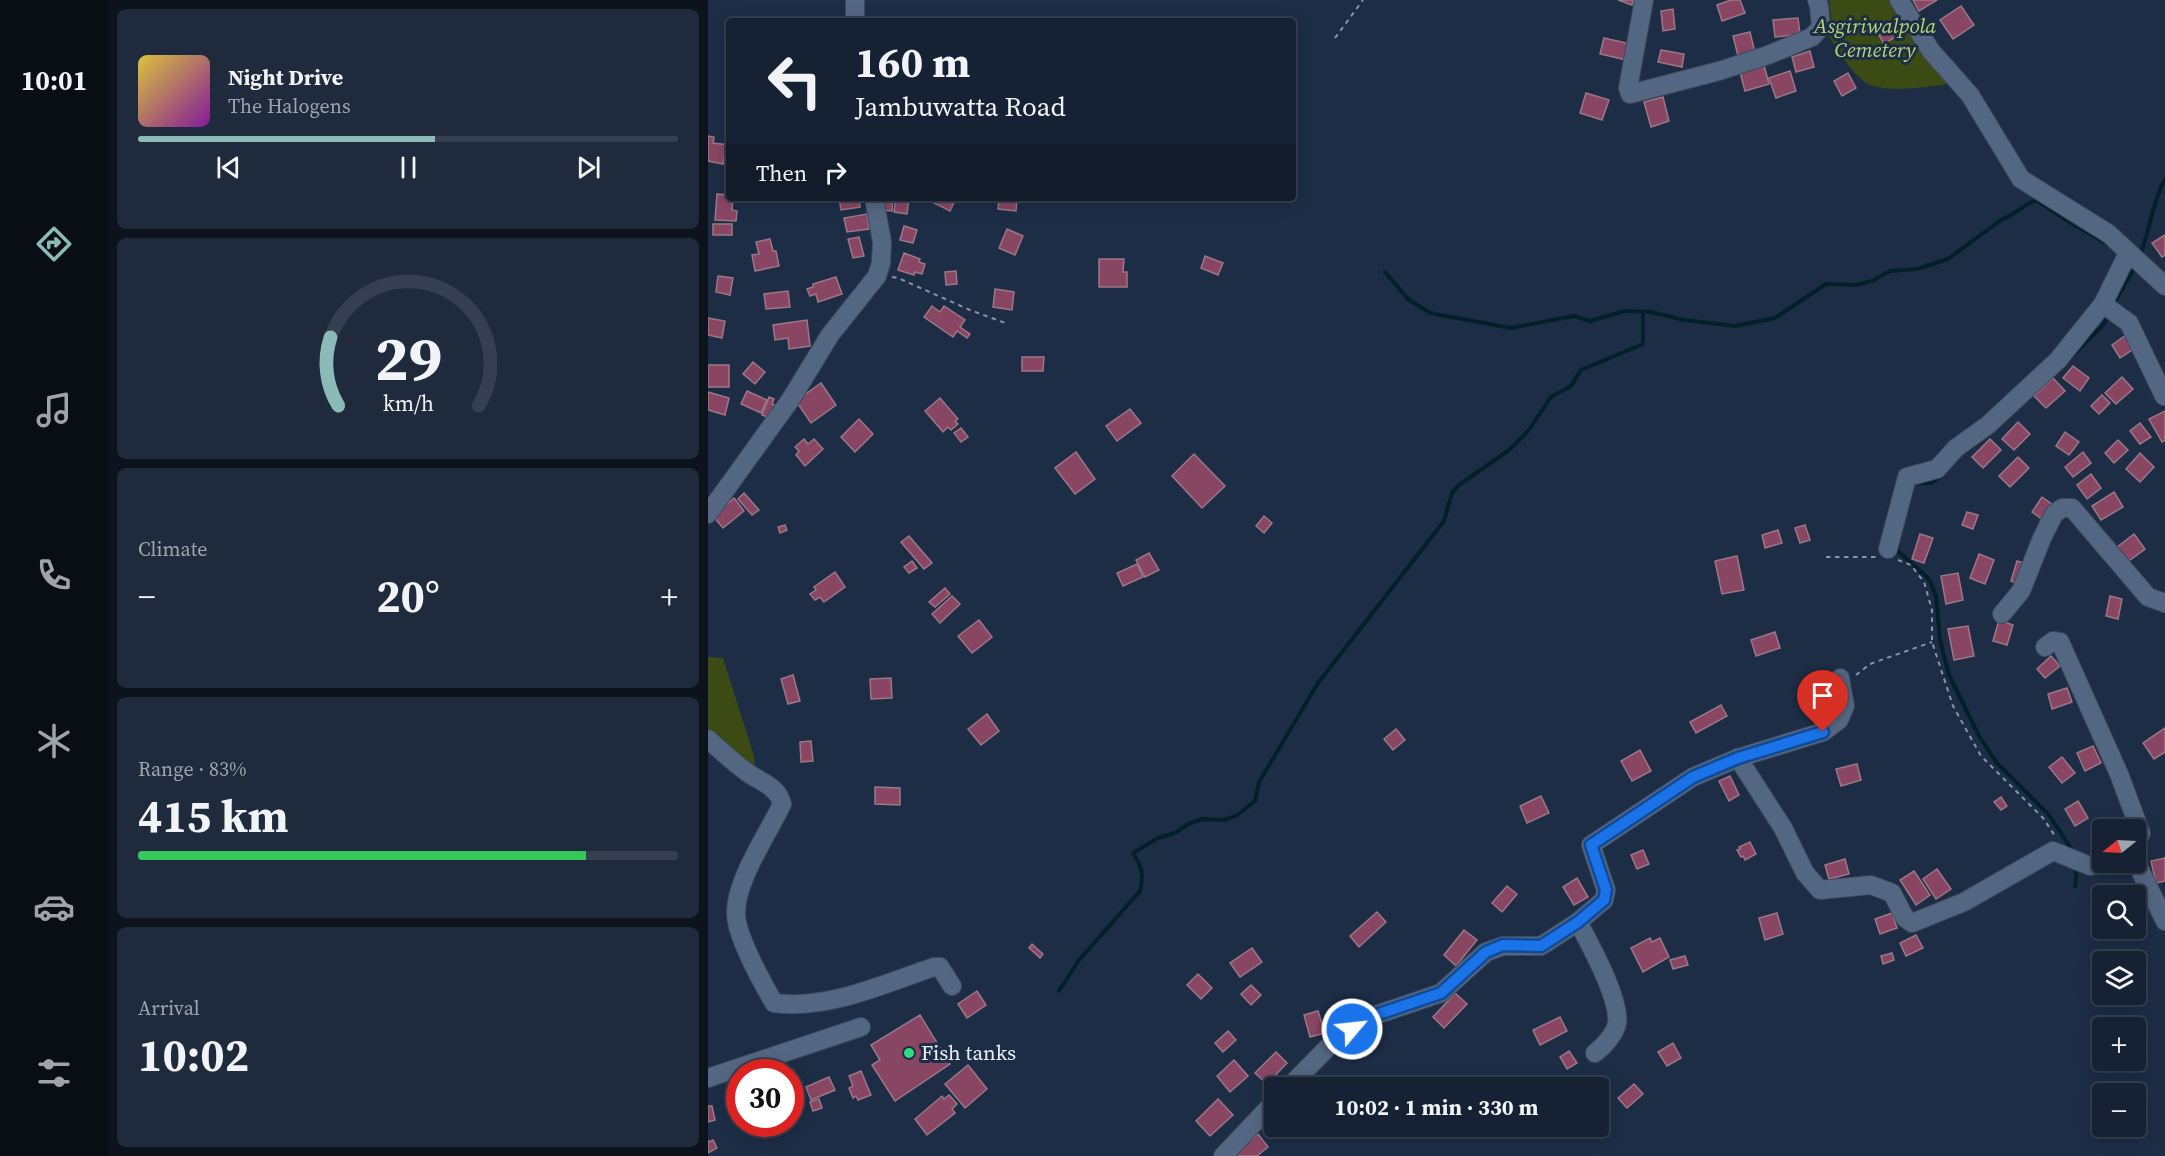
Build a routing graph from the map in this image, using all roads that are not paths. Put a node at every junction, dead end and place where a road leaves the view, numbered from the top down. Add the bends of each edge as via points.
1 (855, 0) edge
2 (1644, 0) edge
3 (1817, 0) edge
4 (1899, 0) edge
5 (855, 18) edge
6 (875, 201) edge
7 (2128, 253) junction
8 (2165, 286) edge
9 (2103, 304) junction
10 (2164, 396) edge
11 (708, 514) edge
12 (1888, 552) road end
13 (2165, 603) edge
14 (2002, 614) dead end
15 (2045, 647) dead end
16 (1841, 682) road end
17 (708, 739) edge
18 (1738, 758) junction
19 (2136, 819) edge
20 (2092, 865) edge
21 (2141, 873) edge
22 (2165, 921) edge
23 (1578, 922) junction
24 (952, 986) dead end
25 (861, 1027) dead end
26 (1595, 1053) dead end
27 (1299, 1077) edge
28 (708, 1078) edge
29 (1264, 1113) edge
30 (1223, 1156) edge

1 - 5 street
2 - 3 street via 1630,94 1719,71 1812,37 1821,27
4 - 7 street via 1931,51 1970,95 2021,179 2109,234
6 - 11 street via 882,242 878,276 830,335 785,408
7 - 8 street
7 - 9 street
9 - 10 street via 2129,323
9 - 12 street via 2058,360 1988,425 1956,448 1936,469 1907,477
13 - 14 street via 2148,597 2072,508 2062,508 2054,514 2042,538 2021,591
15 - 19 street via 2053,641 2060,642
16 - 18 street via 1845,706 1839,720 1823,732
17 - 24 street via 746,772 771,787 782,804 746,874 736,912 760,981 774,1003 825,1002 934,967 940,967
18 - 20 street via 1783,828 1805,873 1820,890 1871,885 1892,893 1905,918 1912,922 1964,902 2054,851
18 - 23 street via 1693,777 1591,845 1606,890 1604,900
21 - 22 street
23 - 26 street via 1617,1008 1617,1025
23 - 27 street via 1541,946 1503,945 1486,952 1441,993 1367,1018 1336,1039
25 - 28 street
29 - 30 street

